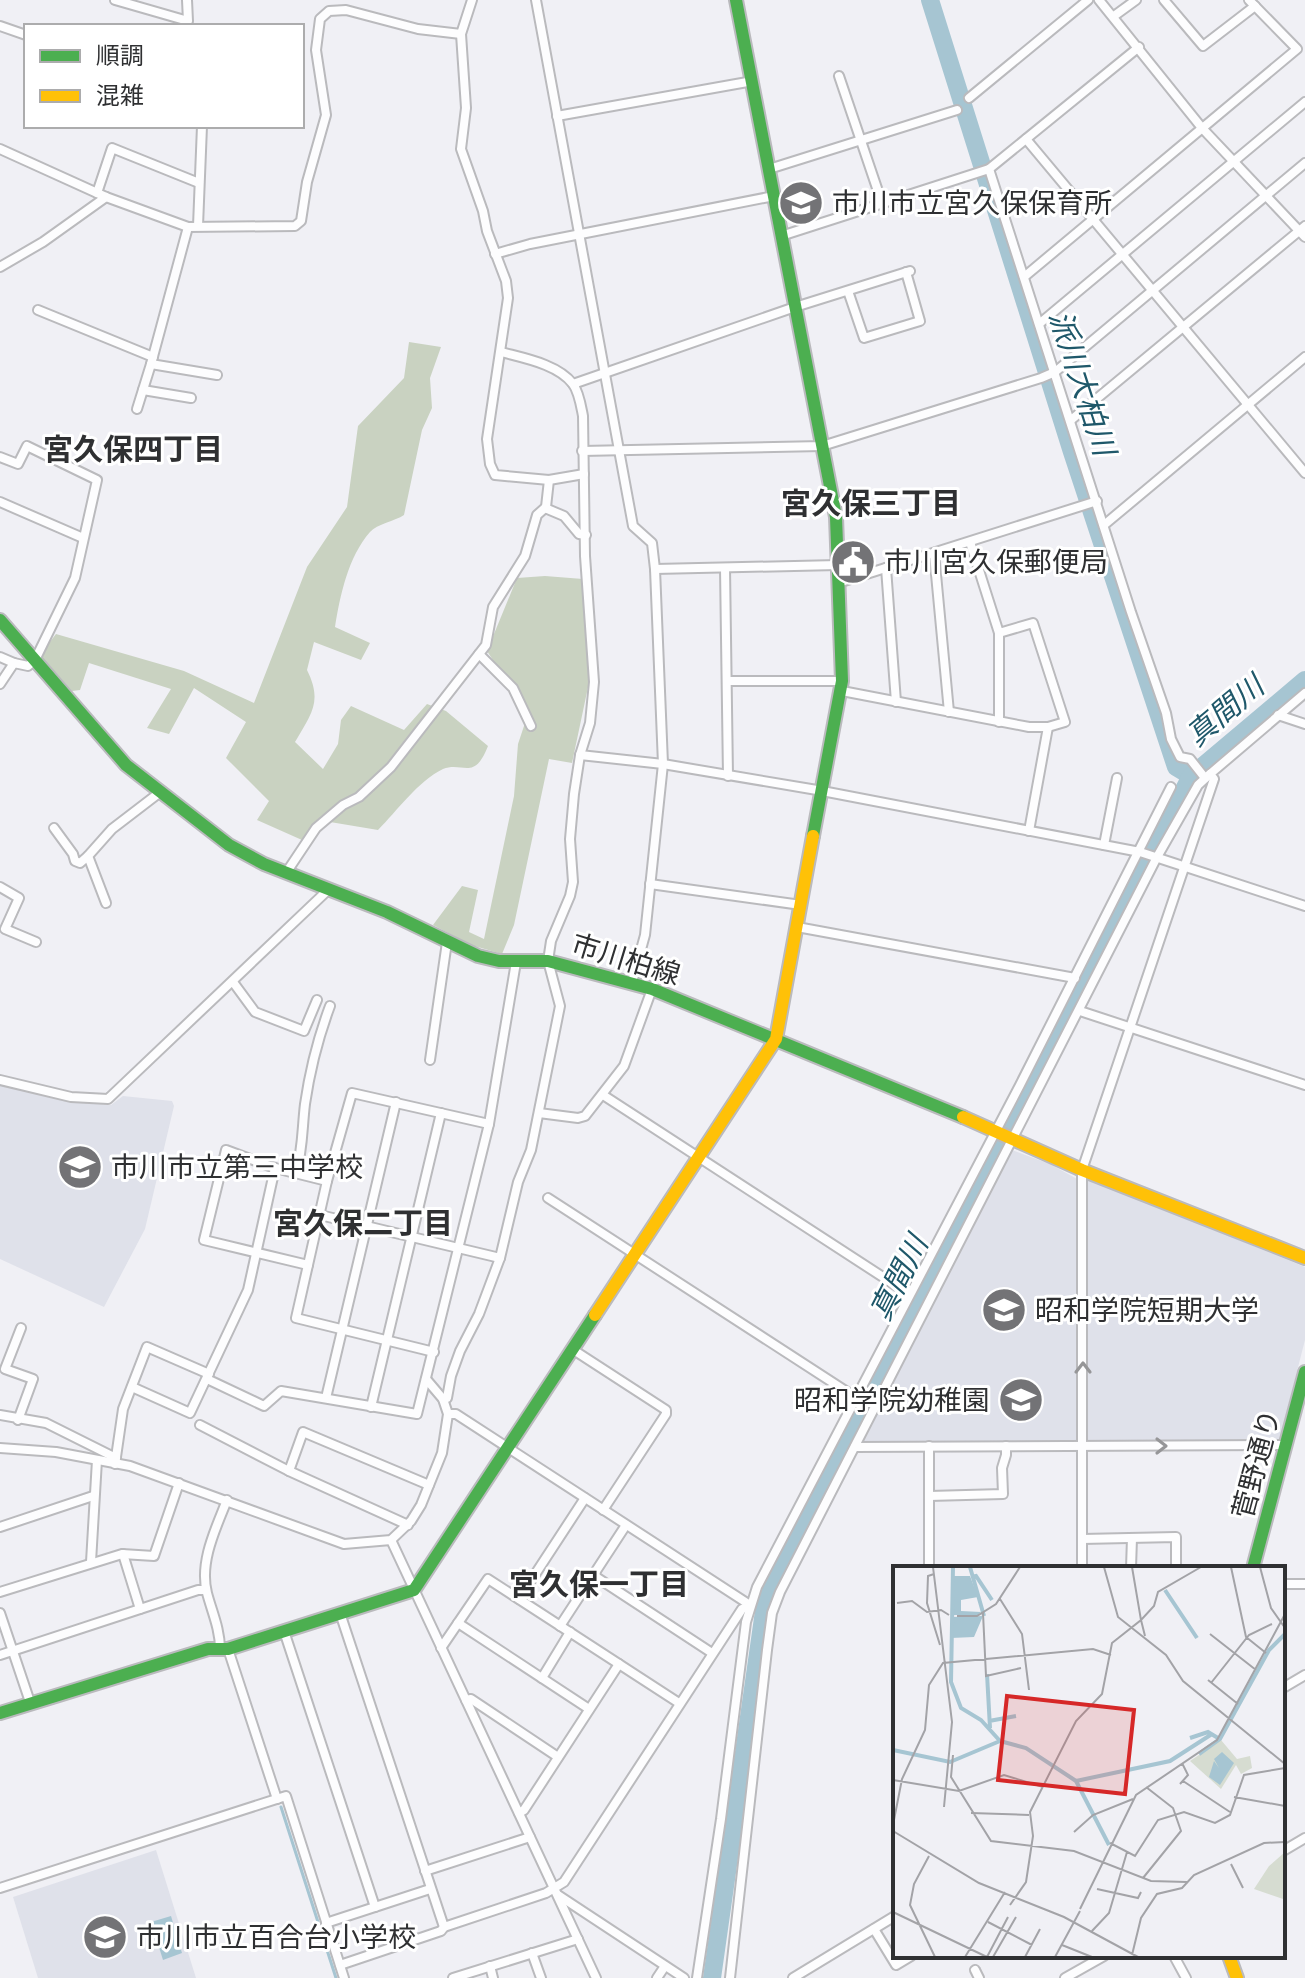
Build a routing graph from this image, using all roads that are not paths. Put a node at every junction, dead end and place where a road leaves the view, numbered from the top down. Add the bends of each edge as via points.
1 (115, 0) edge
2 (187, 0) edge
3 (330, 0) edge
4 (472, 0) edge
5 (536, 0) edge
6 (736, 0) edge
7 (1088, 0) edge
8 (1099, 0) edge
9 (1136, 0) edge
10 (1164, 0) edge
11 (1252, 3) edge
12 (329, 11) junction
13 (1114, 16) junction
14 (188, 23) edge
15 (0, 26) edge
16 (24, 34) edge
17 (461, 34) junction
18 (1139, 47) junction
19 (839, 76) dead end
20 (753, 81) junction
21 (969, 98) dead end
22 (1305, 102) edge
23 (957, 110) dead end
24 (557, 116) junction
25 (202, 128) edge
26 (1202, 128) junction
27 (1026, 139) junction
28 (861, 141) junction
29 (0, 149) edge
30 (1234, 162) junction
31 (1305, 163) edge
32 (769, 169) junction
33 (989, 169) junction
34 (199, 183) junction
35 (101, 195) junction
36 (774, 196) junction
37 (1266, 196) junction
38 (882, 203) junction
39 (1094, 219) junction
40 (193, 226) junction
41 (1303, 231) edge
42 (579, 234) junction
43 (781, 236) junction
44 (495, 254) junction
45 (1123, 255) junction
46 (0, 267) edge
47 (1024, 277) junction
48 (848, 291) junction
49 (1153, 291) junction
50 (795, 307) junction
51 (38, 310) dead end
52 (1039, 324) junction
53 (1183, 327) junction
54 (501, 352) junction
55 (1305, 357) edge
56 (152, 360) junction
57 (1055, 372) junction
58 (605, 373) junction
59 (217, 375) dead end
60 (573, 384) junction
61 (143, 390) junction
62 (191, 398) dead end
63 (1248, 405) junction
64 (137, 409) dead end
65 (1071, 420) junction
66 (822, 446) junction
67 (582, 451) junction
68 (619, 451) junction
69 (0, 457) edge
70 (1305, 473) edge
71 (584, 474) junction
72 (549, 480) junction
73 (1097, 501) junction
74 (0, 502) edge
75 (545, 508) junction
76 (1104, 525) junction
77 (586, 535) junction
78 (83, 538) junction
79 (970, 542) junction
80 (934, 553) junction
81 (838, 565) junction
82 (725, 568) junction
83 (886, 568) junction
84 (655, 569) junction
85 (838, 583) junction
86 (0, 620) edge
87 (999, 633) junction
88 (479, 654) junction
89 (0, 657) edge
90 (35, 660) junction
91 (14, 663) junction
92 (727, 681) junction
93 (0, 684) edge
94 (842, 686) junction
95 (1305, 693) edge
96 (896, 702) junction
97 (949, 712) junction
98 (1278, 715) junction
99 (999, 722) junction
100 (1305, 724) edge
101 (531, 726) dead end
102 (1048, 727) junction
103 (580, 755) junction
104 (663, 764) junction
105 (1206, 775) junction
106 (728, 776) junction
107 (1117, 778) dead end
108 (1171, 787) dead end
109 (824, 791) junction
110 (159, 793) junction
111 (54, 828) dead end
112 (1029, 831) junction
113 (1104, 845) junction
114 (1140, 852) junction
115 (88, 856) junction
116 (1157, 857) junction
117 (1186, 866) junction
118 (286, 873) junction
119 (650, 884) junction
120 (0, 887) edge
121 (329, 889) junction
122 (106, 903) dead end
123 (801, 905) junction
124 (1305, 906) edge
125 (797, 927) junction
126 (36, 942) dead end
127 (447, 942) junction
128 (548, 961) junction
129 (516, 962) junction
130 (1075, 978) junction
131 (233, 982) junction
132 (632, 982) junction
133 (652, 989) junction
134 (317, 1000) dead end
135 (330, 1006) dead end
136 (1080, 1011) junction
137 (1131, 1028) junction
138 (776, 1039) junction
139 (430, 1060) dead end
140 (0, 1080) edge
141 (1305, 1085) edge
142 (603, 1095) junction
143 (396, 1102) junction
144 (441, 1113) junction
145 (539, 1113) junction
146 (489, 1124) junction
147 (996, 1132) junction
148 (1011, 1140) junction
149 (698, 1157) junction
150 (275, 1168) junction
151 (1082, 1170) junction
152 (296, 1173) junction
153 (327, 1181) junction
154 (548, 1198) dead end
155 (320, 1215) junction
156 (366, 1225) junction
157 (412, 1236) junction
158 (459, 1247) junction
159 (256, 1252) junction
160 (634, 1254) junction
161 (500, 1258) junction
162 (1305, 1258) edge
163 (308, 1265) junction
164 (909, 1294) junction
165 (21, 1328) dead end
166 (342, 1329) junction
167 (387, 1340) junction
168 (572, 1349) junction
169 (434, 1352) junction
170 (1305, 1372) edge
171 (208, 1377) junction
172 (426, 1379) junction
173 (132, 1387) junction
174 (855, 1397) junction
175 (326, 1398) junction
176 (443, 1399) junction
177 (1301, 1401) edge
178 (371, 1407) junction
179 (1305, 1411) edge
180 (448, 1414) junction
181 (0, 1415) edge
182 (18, 1420) junction
183 (200, 1425) dead end
184 (1286, 1445) junction
185 (929, 1446) junction
186 (1006, 1446) junction
187 (1083, 1446) junction
188 (855, 1447) junction
189 (0, 1448) edge
190 (509, 1448) junction
191 (97, 1460) junction
192 (116, 1461) junction
193 (289, 1471) junction
194 (179, 1483) junction
195 (429, 1485) junction
196 (93, 1496) junction
197 (929, 1496) junction
198 (585, 1498) junction
199 (227, 1500) junction
200 (603, 1510) junction
201 (408, 1525) junction
202 (626, 1525) junction
203 (0, 1527) edge
204 (1132, 1538) junction
205 (1082, 1539) junction
206 (391, 1540) junction
207 (123, 1554) junction
208 (91, 1562) junction
209 (929, 1566) edge
210 (1082, 1566) edge
211 (1131, 1566) edge
212 (1176, 1566) edge
213 (1254, 1566) edge
214 (593, 1575) junction
215 (206, 1590) junction
216 (414, 1590) junction
217 (0, 1592) edge
218 (519, 1599) junction
219 (750, 1605) junction
220 (140, 1609) junction
221 (0, 1613) edge
222 (340, 1613) junction
223 (458, 1623) junction
224 (560, 1626) junction
225 (284, 1631) junction
226 (570, 1632) junction
227 (441, 1648) junction
228 (224, 1649) junction
229 (13, 1651) junction
230 (712, 1653) junction
231 (0, 1655) edge
232 (619, 1664) junction
233 (1305, 1675) edge
234 (542, 1678) junction
235 (1285, 1687) edge
236 (466, 1700) junction
237 (679, 1703) junction
238 (31, 1705) junction
239 (589, 1709) junction
240 (0, 1713) edge
241 (558, 1757) junction
242 (277, 1799) junction
243 (519, 1813) junction
244 (530, 1837) junction
245 (1305, 1838) edge
246 (1285, 1850) edge
247 (425, 1871) junction
248 (0, 1888) edge
249 (430, 1889) junction
250 (556, 1892) junction
251 (375, 1907) junction
252 (893, 1919) edge
253 (326, 1923) junction
254 (444, 1927) junction
255 (874, 1929) junction
256 (578, 1939) junction
257 (532, 1953) junction
258 (908, 1958) edge
259 (1101, 1958) edge
260 (1175, 1958) edge
261 (1230, 1958) edge
262 (340, 1965) junction
263 (490, 1966) junction
264 (665, 1966) junction
265 (1071, 1977) edge
266 (344, 1978) edge
267 (453, 1978) edge
268 (493, 1978) edge
269 (541, 1978) edge
270 (596, 1978) edge
271 (657, 1978) edge
272 (684, 1978) edge
273 (697, 1978) edge
274 (730, 1978) edge
275 (793, 1978) edge
276 (1186, 1978) edge
277 (1237, 1978) edge

1 - 14 street
2 - 14 street
3 - 12 street
4 - 17 street
5 - 24 street
6 - 20 street
7 - 21 street
8 - 13 street
9 - 13 street
10 - 11 street via 1203,46
11 - 26 street via 1297,49
12 - 17 street
12 - 40 street via 320,19 316,50 326,115 301,221 295,226
13 - 18 street
15 - 16 street
17 - 44 street via 466,108 461,149
18 - 26 street
18 - 27 street
19 - 28 street
20 - 24 street
20 - 32 street
22 - 30 street
23 - 28 street
24 - 42 street
25 - 34 street
26 - 30 street
26 - 39 street
27 - 33 street
27 - 39 street
28 - 32 street
28 - 38 street
29 - 35 street
30 - 37 street
30 - 45 street
31 - 37 street
32 - 36 street
33 - 38 street
33 - 47 street
34 - 35 street via 112,148
34 - 40 street
35 - 40 street
35 - 46 street via 43,242
36 - 42 street
36 - 43 street
37 - 41 street
37 - 49 street
38 - 43 street
39 - 45 street
39 - 47 street
40 - 56 street
41 - 53 street
42 - 44 street
42 - 58 street
43 - 50 street
44 - 54 street via 508,298
45 - 49 street
45 - 52 street
47 - 52 street
48 - 48 street via 908,272 920,321 864,338
48 - 50 street
49 - 53 street
49 - 57 street
50 - 58 street
50 - 66 street
51 - 56 street
52 - 57 street
53 - 63 street
53 - 65 street
54 - 60 street via 558,372
54 - 72 street via 487,439 490,464 495,475
55 - 63 street
56 - 59 street
56 - 61 street
57 - 65 street
57 - 66 street
58 - 60 street
58 - 68 street
60 - 67 street via 583,416
61 - 62 street
61 - 64 street
63 - 70 street
63 - 76 street
65 - 73 street
66 - 68 street
66 - 81 street via 836,517
67 - 68 street
67 - 71 street
68 - 84 street via 633,526 652,543
69 - 78 street via 18,464 27,446 97,480
71 - 72 street
71 - 77 street
72 - 75 street
73 - 76 street
73 - 79 street
74 - 78 street
75 - 77 street
75 - 88 street via 537,515 525,556 493,607 486,645
76 - 105 street via 1171,739 1180,757 1190,759
77 - 103 street via 594,682
78 - 90 street via 75,578
79 - 80 street
79 - 87 street
80 - 83 street
80 - 97 street
81 - 82 street
81 - 85 street
82 - 84 street
82 - 92 street
83 - 85 street
83 - 96 street
84 - 104 street
85 - 94 street
86 - 90 street, 市川柏線
87 - 99 street
87 - 102 street via 1033,623 1065,722
88 - 101 street via 513,688
88 - 118 street via 391,767 316,828
89 - 91 street
90 - 91 street via 28,666
90 - 110 street, 市川柏線 via 95,732
91 - 93 street
92 - 94 street
92 - 106 street
94 - 96 street
94 - 109 street
95 - 98 street
96 - 97 street
97 - 99 street
98 - 100 street
98 - 105 street
99 - 102 street
102 - 112 street
103 - 104 street
103 - 128 street via 570,839 573,882
104 - 106 street
104 - 119 street
105 - 116 street
105 - 117 street via 1214,779
106 - 109 street
107 - 113 street
108 - 114 street
109 - 112 street
109 - 123 street
110 - 115 street via 112,829
110 - 118 street, 市川柏線 via 229,845
111 - 115 street via 75,861
112 - 113 street
113 - 114 street
114 - 116 street
114 - 130 street
115 - 122 street
116 - 117 street
116 - 136 street
117 - 124 street
117 - 137 street
118 - 121 street, 市川柏線
119 - 123 street
119 - 132 street via 645,935
120 - 126 street via 19,898 5,929
121 - 127 street, 市川柏線
121 - 131 street
123 - 125 street
125 - 130 street
125 - 138 street
127 - 129 street, 市川柏線 via 489,959
127 - 139 street
128 - 129 street, 市川柏線
128 - 132 street, 市川柏線
128 - 145 street via 560,1006
129 - 146 street
130 - 147 street
131 - 134 street via 255,1012 304,1031
131 - 140 street via 108,1099 71,1097
132 - 133 street, 市川柏線
133 - 138 street, 市川柏線
133 - 142 street via 624,1066
135 - 152 street via 314,1052 304,1148
136 - 137 street
136 - 148 street
137 - 141 street
137 - 151 street
138 - 147 street, 市川柏線
138 - 149 street
142 - 145 street via 578,1118
142 - 149 street
143 - 144 street
143 - 153 street via 352,1093
143 - 156 street
144 - 146 street
144 - 157 street
145 - 161 street
146 - 158 street
147 - 148 street, 市川柏線
147 - 164 street
148 - 151 street, 市川柏線
148 - 188 street
149 - 160 street
149 - 164 street
150 - 152 street
150 - 159 street
150 - 159 street via 226,1150 204,1240
151 - 162 street, 市川柏線
187 -> 151 street
152 - 153 street
153 - 155 street
154 - 160 street
155 - 156 street
155 - 163 street
156 - 157 street
156 - 166 street
157 - 158 street
157 - 167 street
158 - 161 street
158 - 169 street
159 - 163 street
159 - 171 street via 248,1290
160 - 168 street
160 - 174 street
161 - 176 street
163 - 166 street via 296,1318
164 - 174 street
165 - 182 street via 5,1369 33,1379
166 - 167 street
166 - 175 street
167 - 169 street
167 - 178 street
168 - 190 street
168 - 200 street via 666,1410
169 - 172 street
170 - 177 street, 菅野通り
171 - 173 street via 190,1413
171 - 173 street via 147,1347
171 - 175 street via 264,1406 281,1391
172 - 176 street
172 - 178 street via 417,1414
173 - 192 street via 123,1409
174 - 219 street
175 - 178 street
176 - 180 street
177 - 179 street
177 - 184 street, 菅野通り
180 - 190 street
180 - 195 street via 442,1453
181 - 182 street
182 - 192 street via 46,1423
183 - 193 street
187 -> 184 street
184 - 213 street, 菅野通り
185 - 186 street
185 - 188 street
185 - 197 street
186 - 187 street
186 - 197 street via 1003,1494
187 - 205 street
188 - 274 street via 772,1613
189 - 191 street
190 - 198 street
190 - 216 street
191 - 192 street
191 - 196 street
192 - 194 street
193 - 195 street via 303,1432
193 - 201 street
194 - 199 street
194 - 207 street via 154,1556
195 - 201 street
196 - 203 street
196 - 208 street
197 - 209 street
198 - 200 street
198 - 218 street
199 - 206 street via 323,1539 344,1544
199 - 215 street via 210,1545
200 - 202 street
201 - 206 street
202 - 214 street
202 - 219 street
204 - 205 street
204 - 211 street
204 - 212 street via 1176,1537
205 - 210 street
206 - 216 street
207 - 208 street
207 - 220 street
208 - 217 street
214 - 224 street
214 - 230 street
215 - 220 street
215 - 228 street
216 - 222 street
216 - 227 street
218 - 223 street via 488,1579
218 - 224 street
219 - 230 street
219 - 273 street
220 - 229 street
221 - 229 street
222 - 225 street
222 - 247 street
223 - 227 street
223 - 234 street
224 - 226 street
225 - 228 street
225 - 251 street
226 - 232 street
226 - 234 street
227 - 236 street
228 - 238 street via 208,1649
228 - 242 street
229 - 231 street
229 - 238 street
230 - 237 street
232 - 237 street
232 - 239 street
233 - 235 street
234 - 239 street
236 - 241 street
236 - 243 street
237 - 250 street
238 - 240 street
239 - 241 street
241 - 243 street
242 - 248 street
242 - 253 street via 286,1796
243 - 244 street
244 - 247 street
244 - 250 street
245 - 246 street
247 - 249 street
249 - 251 street
249 - 254 street
250 - 254 street
250 - 256 street
250 - 264 street
251 - 253 street
252 - 255 street
253 - 262 street
254 - 262 street
255 - 258 street via 896,1965
255 - 275 street
256 - 257 street
256 - 270 street
257 - 263 street
257 - 269 street
259 - 265 street
260 - 276 street
261 - 277 street
262 - 266 street
263 - 267 street
263 - 268 street
264 - 271 street
264 - 272 street

